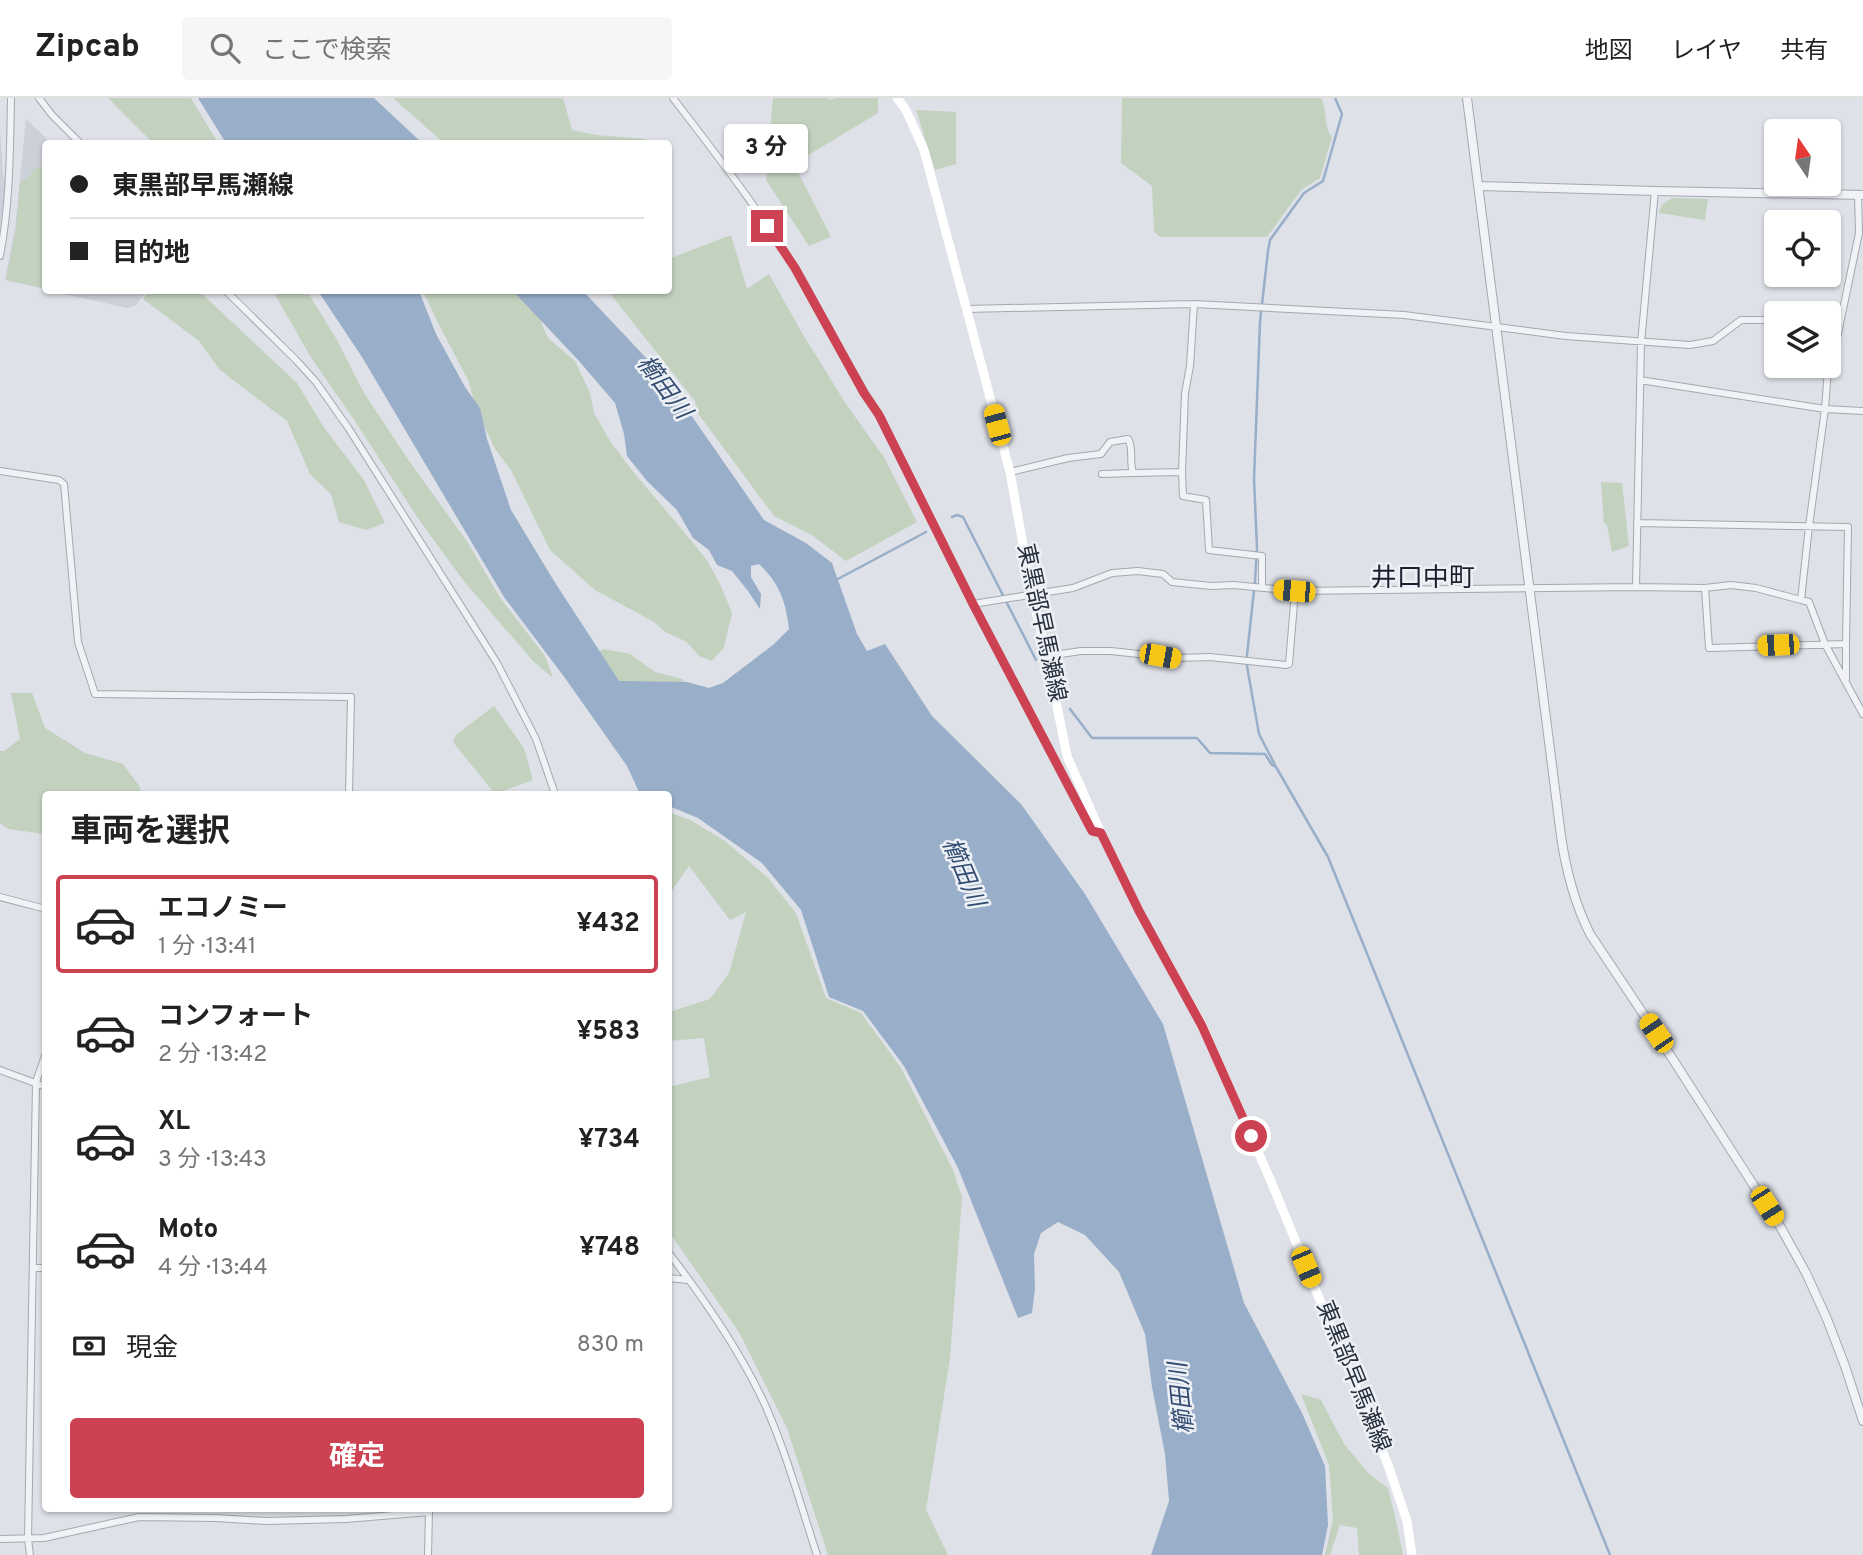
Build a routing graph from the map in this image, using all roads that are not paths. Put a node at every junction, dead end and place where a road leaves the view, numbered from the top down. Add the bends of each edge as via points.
1 (11, 98) edge
2 (39, 98) edge
3 (673, 98) edge
4 (897, 98) edge
5 (1467, 98) edge
6 (77, 140) edge
7 (1479, 186) junction
8 (1655, 191) junction
9 (1861, 195) edge
10 (0, 256) edge
11 (229, 294) edge
12 (1194, 304) junction
13 (966, 309) junction
14 (1841, 318) edge
15 (1764, 320) edge
16 (1496, 327) junction
17 (1641, 343) junction
18 (1827, 378) edge
19 (1640, 380) junction
20 (1825, 409) junction
21 (1863, 411) edge
22 (0, 471) edge
23 (1010, 472) junction
24 (1133, 472) junction
25 (1182, 472) junction
26 (1102, 474) dead end
27 (1637, 523) junction
28 (1809, 526) junction
29 (1256, 587) junction
30 (1636, 587) junction
31 (1529, 588) junction
32 (1705, 588) junction
33 (1294, 591) junction
34 (1028, 595) junction
35 (1801, 600) junction
36 (973, 604) junction
37 (1846, 643) junction
38 (1825, 644) junction
39 (1047, 656) junction
40 (1846, 679) junction
41 (1863, 714) edge
42 (349, 791) edge
43 (554, 791) edge
44 (1101, 833) junction
45 (0, 897) edge
46 (42, 908) edge
47 (42, 1065) edge
48 (0, 1070) edge
49 (36, 1082) junction
50 (42, 1085) edge
51 (672, 1258) edge
52 (33, 1268) junction
53 (42, 1268) edge
54 (672, 1278) edge
55 (688, 1280) junction
56 (1863, 1421) edge
57 (140, 1512) edge
58 (346, 1512) edge
59 (139, 1517) junction
60 (346, 1519) junction
61 (0, 1538) edge
62 (28, 1539) junction
63 (30, 1555) edge
64 (428, 1555) edge
65 (817, 1555) edge
66 (1412, 1555) edge

1 - 10 street
2 - 6 street
3 - 36 street via 795,268 879,415
4 - 13 main road, 東黒部早馬瀬線 via 924,150
5 - 7 street
7 - 8 street
7 - 16 street
8 - 9 street
8 - 17 street
9 - 14 street
11 - 43 street via 316,382 349,429 497,663 536,739
12 - 13 street
12 - 16 street via 1405,315
12 - 25 street
13 - 23 main road, 東黒部早馬瀬線
15 - 17 street via 1741,320 1706,343
16 - 17 street
16 - 31 street
17 - 19 street
18 - 20 street
19 - 20 street
19 - 27 street
20 - 21 street
20 - 28 street
22 - 42 street via 64,484 78,642 95,694 351,697
23 - 24 street via 1101,454 1110,442 1128,439
23 - 34 main road, 東黒部早馬瀬線
24 - 25 street
24 - 26 street
25 - 29 street via 1183,496 1206,500 1209,550 1262,556
27 - 28 street
27 - 30 street
28 - 35 street
28 - 37 street via 1848,527
29 - 33 street
29 - 34 street via 1172,582 1163,574 1138,571 1112,573 1073,588
30 - 31 street
30 - 32 street
31 - 33 street
31 - 56 street via 1566,871 1579,912 1794,1251 1827,1319
32 - 35 street via 1756,588
32 - 38 street via 1709,648
33 - 39 street via 1289,664 1111,651
34 - 36 street
34 - 39 main road, 東黒部早馬瀬線
35 - 38 street via 1809,602
36 - 44 street via 1092,831
37 - 38 street
37 - 40 street
38 - 40 street
39 - 44 main road, 東黒部早馬瀬線 via 1067,756
40 - 41 street
44 - 66 main road, 東黒部早馬瀬線 via 1202,1026 1270,1179 1388,1465 1407,1521
45 - 46 street
47 - 49 street
48 - 49 street
49 - 50 street
49 - 52 street
51 - 55 street
52 - 53 street
52 - 62 street
54 - 55 street
55 - 65 street via 746,1367 765,1406
57 - 59 street
58 - 60 street
59 - 60 street
59 - 62 street
60 - 64 street via 429,1512
61 - 62 street
62 - 63 street

